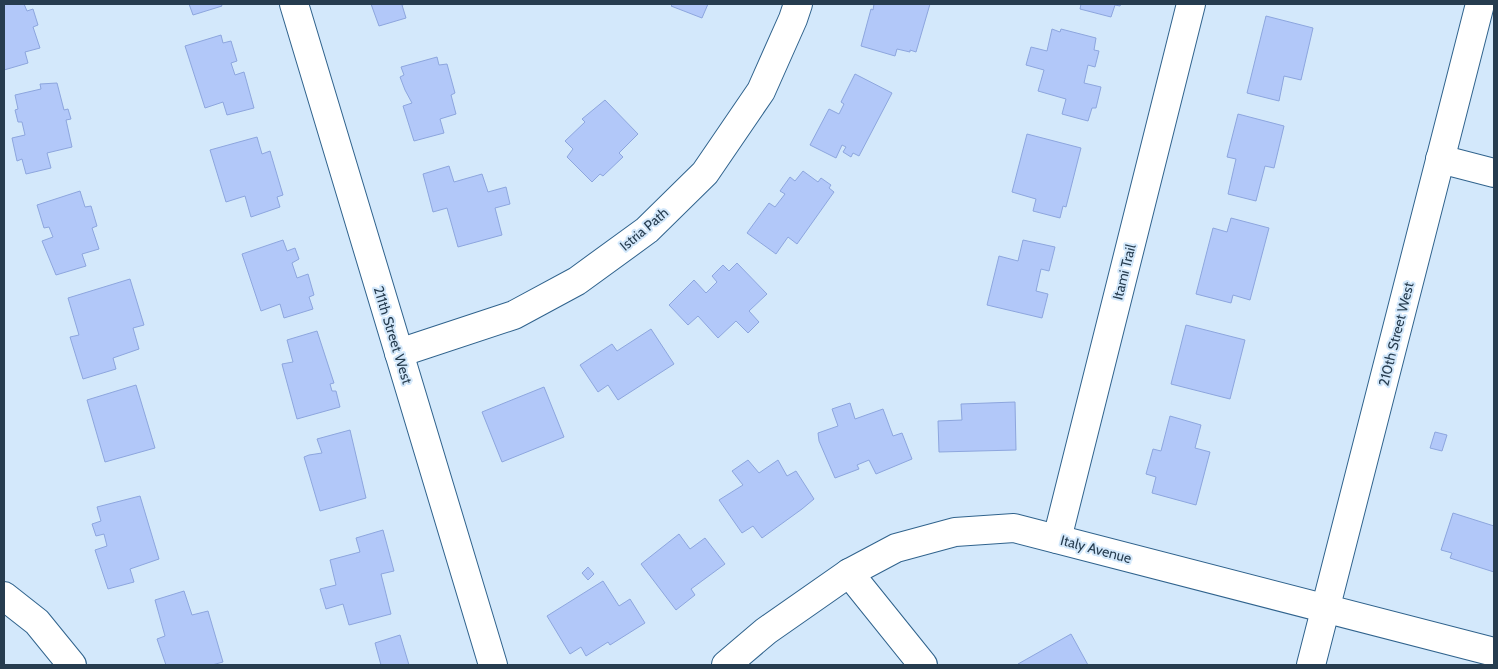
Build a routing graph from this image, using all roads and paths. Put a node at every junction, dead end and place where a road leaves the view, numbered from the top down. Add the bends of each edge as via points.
1 (294, 4) edge
2 (798, 4) edge
3 (1191, 4) edge
4 (1480, 4) edge
5 (1440, 159) junction
6 (1494, 173) edge
7 (399, 353) junction
8 (1057, 539) junction
9 (849, 573) junction
10 (4, 596) edge
11 (1326, 610) junction
12 (1494, 652) edge
13 (72, 665) edge
14 (493, 665) edge
15 (726, 665) edge
16 (923, 665) edge
17 (1311, 665) edge

1 - 7 street, 211th Street West
2 - 7 street, Istria Path via 761,91 705,173 647,230 577,281 514,315
3 - 8 street, Itami Trail
4 - 5 street, 210th Street West
5 - 6 street
5 - 11 street, 210th Street West
7 - 14 street, 211th Street West
8 - 9 street, Italy Avenue via 1014,528 955,532 896,548
8 - 11 street, Italy Avenue
9 - 15 street, Italy Avenue via 766,631
9 - 16 street
10 - 13 street via 37,622
11 - 12 street, Italy Avenue
11 - 17 street, 210th Street West

